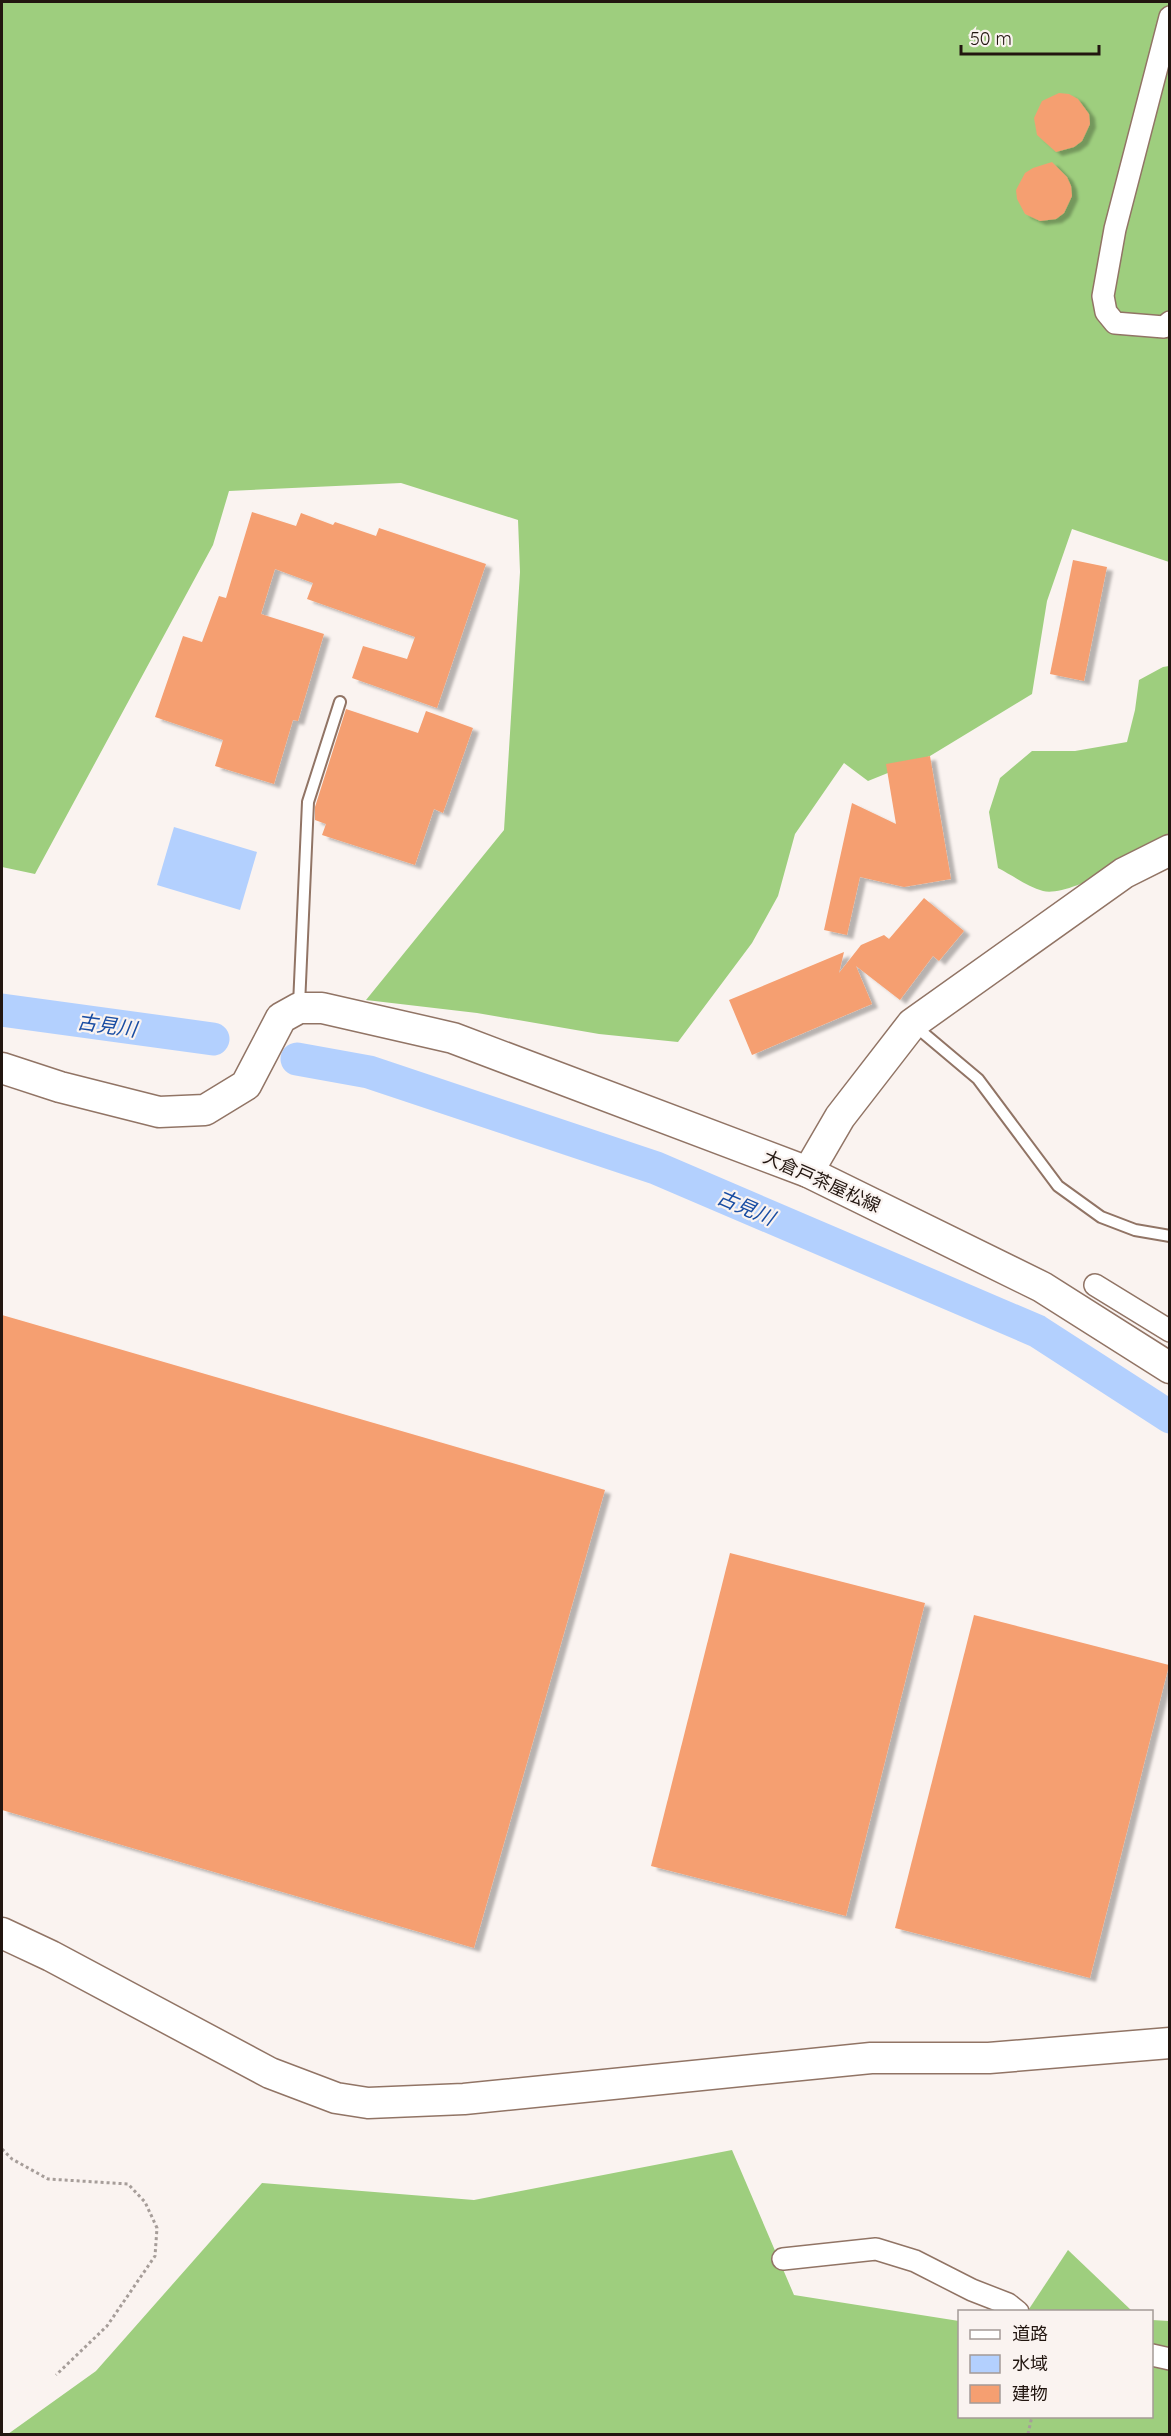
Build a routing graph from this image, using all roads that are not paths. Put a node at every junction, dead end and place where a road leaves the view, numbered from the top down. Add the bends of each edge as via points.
1 (1170, 17) edge
2 (1170, 322) edge
3 (340, 702) dead end
4 (1170, 850) edge
5 (299, 1008) junction
6 (912, 1024) junction
7 (2, 1068) edge
8 (808, 1172) junction
9 (1170, 1236) edge
10 (1095, 1285) dead end
11 (1170, 1331) edge
12 (1170, 1368) edge
13 (2, 1934) edge
14 (1170, 2043) edge
15 (783, 2259) dead end
16 (1016, 2310) edge
17 (1153, 2355) edge
18 (1170, 2359) edge

1 - 2 street via 1115,230 1103,296 1106,312 1115,323 1164,327
3 - 5 lane via 308,802
4 - 6 street via 1124,873
5 - 7 street via 281,1018 246,1084 205,1110 159,1112
5 - 8 street, 大倉戸茶屋松線 via 322,1008 453,1038
6 - 8 street via 840,1117
6 - 9 lane via 978,1079 1058,1186 1101,1217 1135,1230
8 - 12 street, 大倉戸茶屋松線 via 1042,1287
10 - 11 street
13 - 14 street via 51,1956 270,2073 336,2098 368,2103 464,2099 871,2058 989,2058
15 - 16 street via 876,2249 915,2261
17 - 18 street

